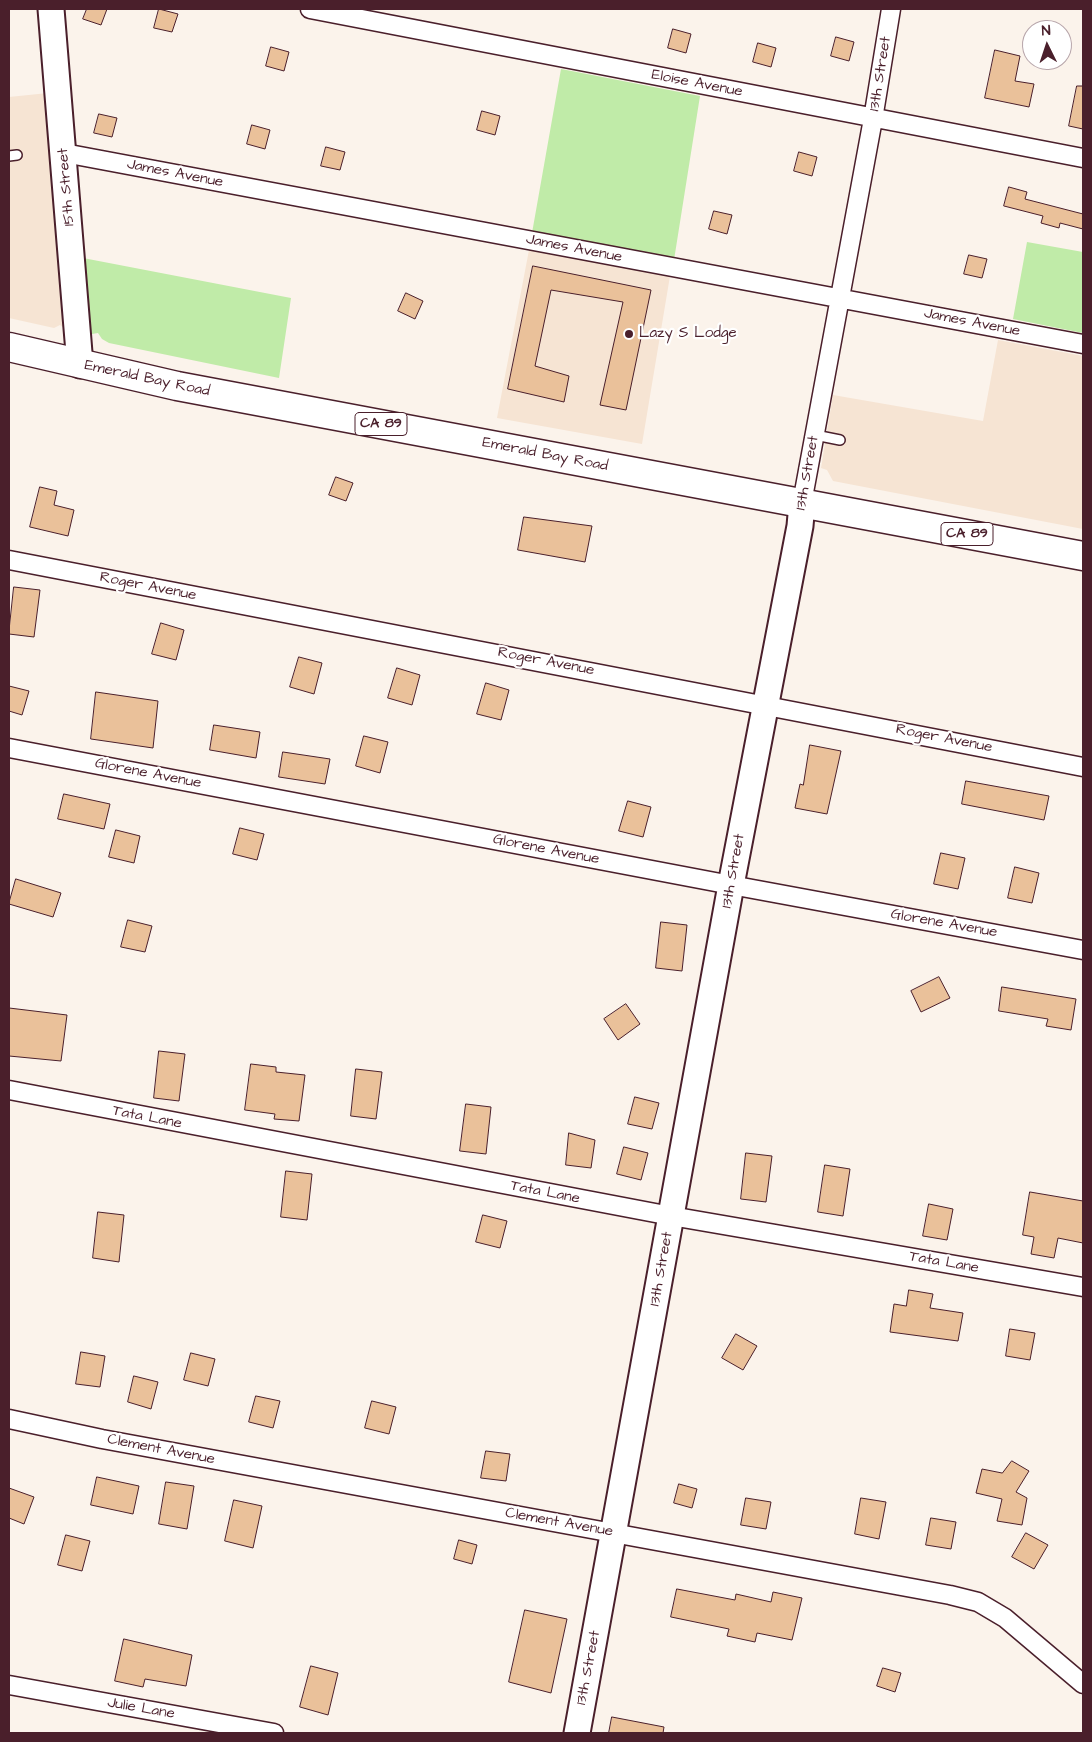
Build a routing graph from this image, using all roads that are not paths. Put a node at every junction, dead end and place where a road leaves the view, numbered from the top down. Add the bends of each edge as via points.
1 (52, 9) edge
2 (310, 9) edge
3 (891, 9) edge
4 (873, 119) junction
5 (64, 153) junction
6 (1083, 158) edge
7 (840, 298) junction
8 (1083, 344) edge
9 (9, 347) edge
10 (80, 365) junction
11 (815, 435) junction
12 (840, 440) dead end
13 (802, 503) junction
14 (1083, 556) edge
15 (9, 560) edge
16 (764, 704) junction
17 (9, 748) edge
18 (1083, 767) edge
19 (731, 885) junction
20 (1083, 950) edge
21 (9, 1090) edge
22 (671, 1216) junction
23 (1083, 1287) edge
24 (9, 1419) edge
25 (614, 1534) junction
26 (9, 1684) edge
27 (1083, 1684) edge
28 (274, 1733) edge
29 (577, 1733) edge

1 - 5 street, 15th Street
2 - 4 street, Eloise Avenue
3 - 4 street, 13th Street
4 - 6 street, Eloise Avenue
4 - 7 street, 13th Street
5 - 7 street, James Avenue
5 - 10 street, 15th Street
7 - 8 street, James Avenue
7 - 11 street, 13th Street
9 - 10 main road, Emerald Bay Road / CA 89
10 - 13 main road, Emerald Bay Road / CA 89
11 - 12 lane
11 - 13 street, 13th Street
13 - 14 main road, Emerald Bay Road / CA 89
13 - 16 street, 13th Street
15 - 16 street, Roger Avenue
16 - 18 street, Roger Avenue
16 - 19 street, 13th Street
17 - 19 street, Glorene Avenue
19 - 20 street, Glorene Avenue
19 - 22 street, 13th Street
21 - 22 street, Tata Lane
22 - 23 street, Tata Lane
22 - 25 street, 13th Street
24 - 25 street, Clement Avenue
25 - 27 street, Clement Avenue via 978,1602 1005,1618
25 - 29 street, 13th Street
26 - 28 street, Julie Lane

